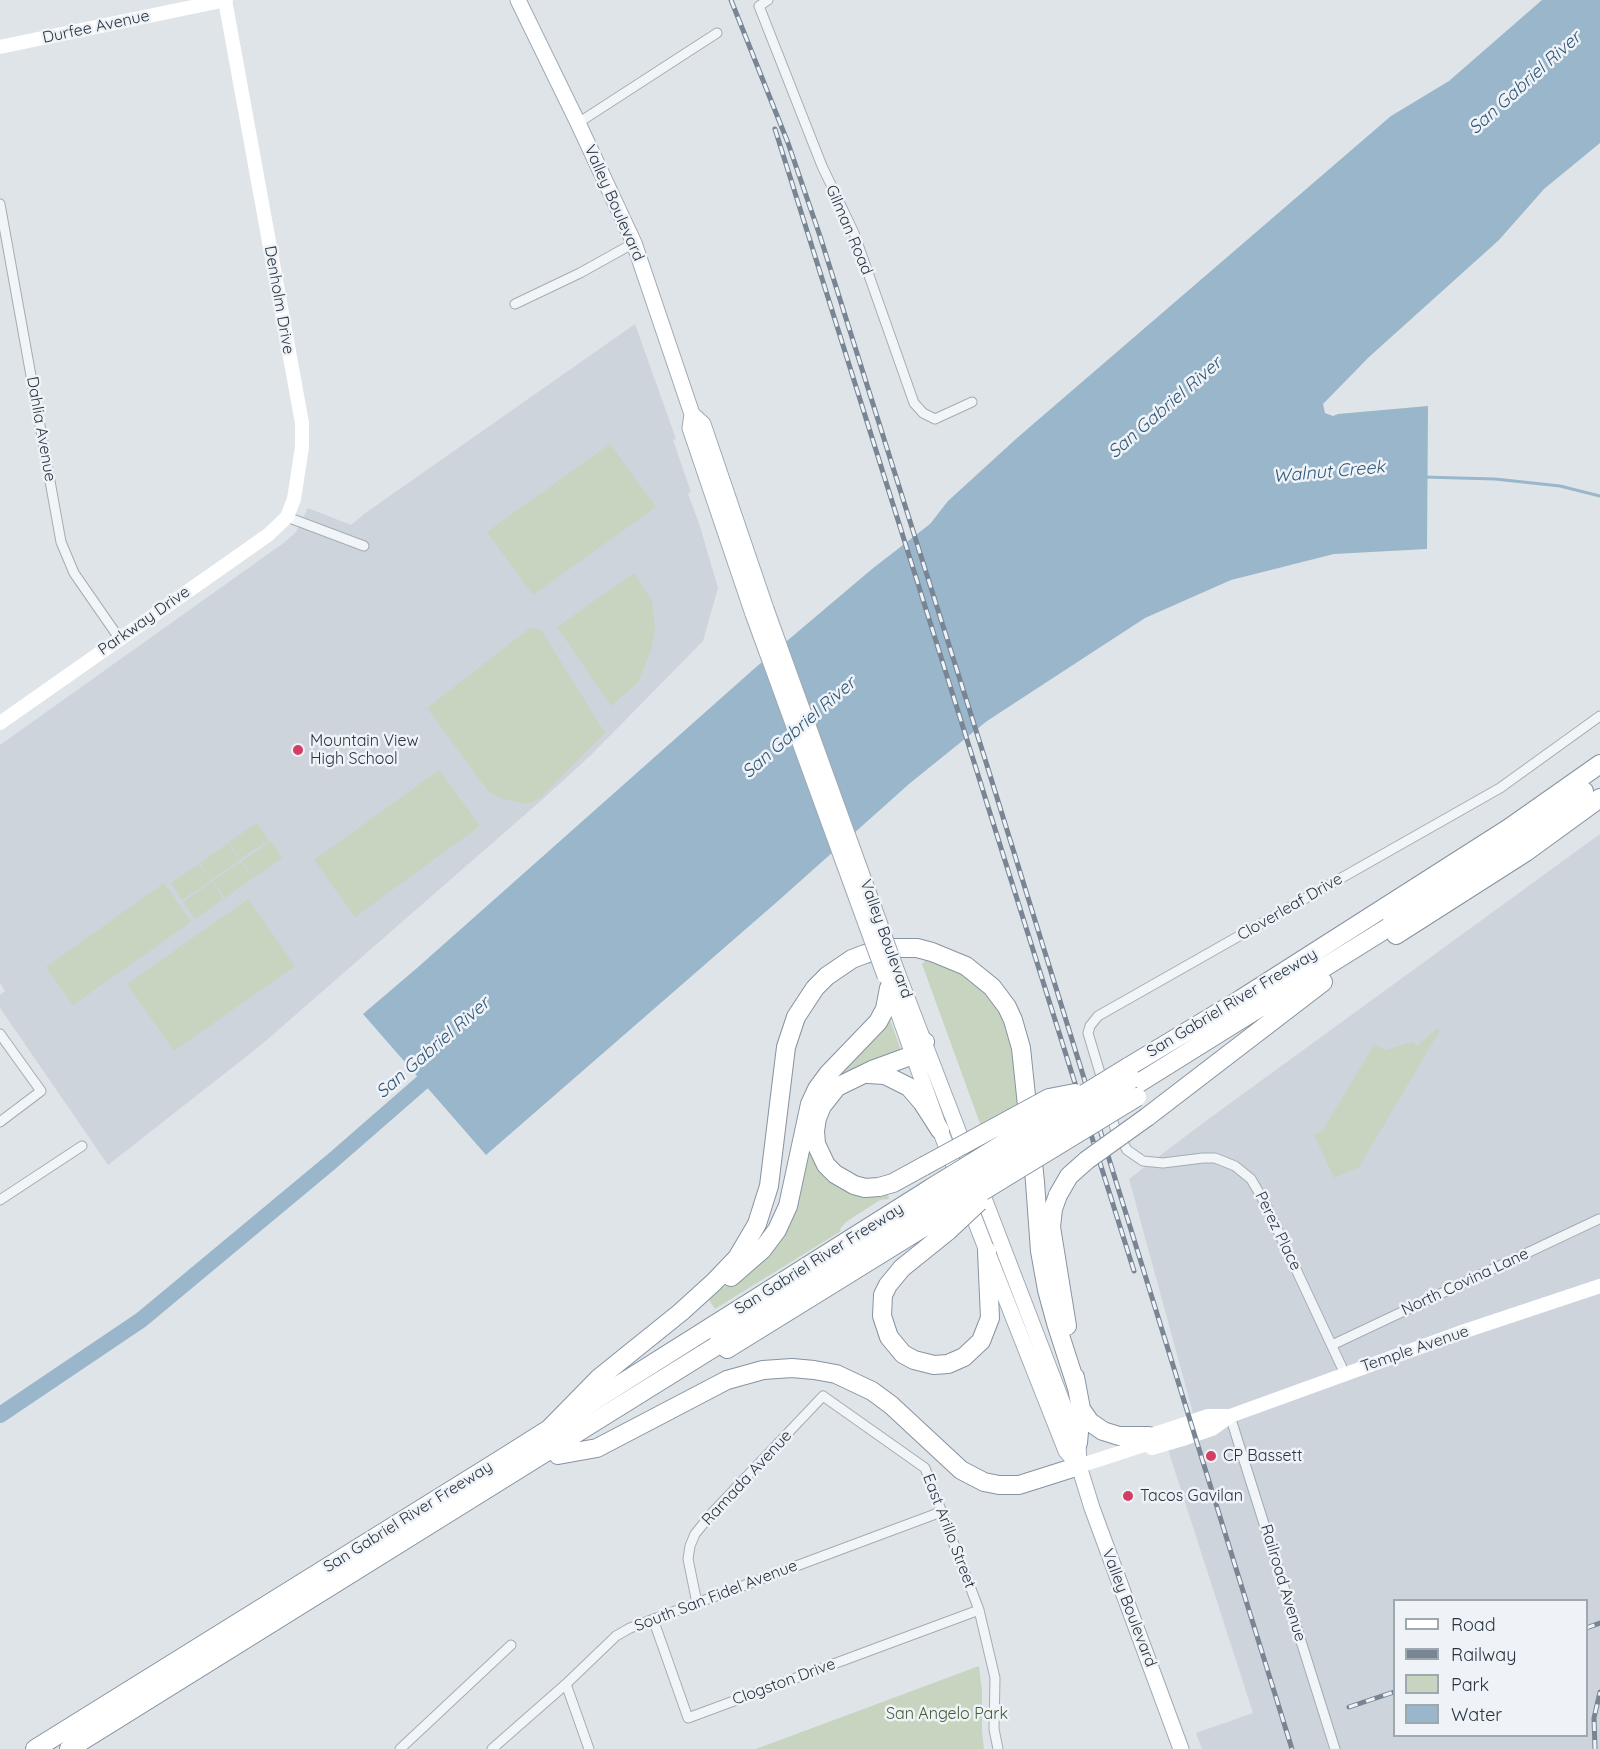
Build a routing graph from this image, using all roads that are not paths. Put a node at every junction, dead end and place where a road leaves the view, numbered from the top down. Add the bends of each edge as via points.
1 (226, 0) edge
2 (518, 0) edge
3 (768, 0) edge
4 (717, 33) dead end
5 (0, 46) edge
6 (578, 123) junction
7 (0, 204) edge
8 (634, 243) junction
9 (514, 304) dead end
10 (972, 402) dead end
11 (286, 516) junction
12 (364, 546) dead end
13 (119, 638) junction
14 (1600, 716) edge
15 (0, 723) edge
16 (1600, 764) edge
17 (1600, 779) edge
18 (1600, 787) edge
19 (1600, 798) edge
20 (890, 979) junction
21 (1323, 982) junction
22 (0, 1034) edge
23 (919, 1049) junction
24 (863, 1074) junction
25 (1133, 1082) junction
26 (1086, 1092) junction
27 (0, 1122) edge
28 (940, 1130) junction
29 (82, 1146) dead end
30 (1127, 1150) joint
31 (0, 1200) edge
32 (939, 1209) junction
33 (1599, 1220) edge
34 (987, 1251) junction
35 (1600, 1286) edge
36 (681, 1312) junction
37 (1332, 1345) junction
38 (1345, 1374) junction
39 (1077, 1388) junction
40 (823, 1396) joint
41 (1081, 1409) junction
42 (1230, 1416) junction
43 (548, 1430) junction
44 (1148, 1440) junction
45 (1078, 1443) junction
46 (558, 1455) junction
47 (1079, 1466) junction
48 (512, 1468) junction
49 (941, 1512) junction
50 (697, 1603) junction
51 (979, 1610) junction
52 (653, 1619) junction
53 (511, 1645) dead end
54 (566, 1684) junction
55 (35, 1749) edge
56 (57, 1749) edge
57 (69, 1749) edge
58 (86, 1749) edge
59 (400, 1749) edge
60 (492, 1749) edge
61 (589, 1749) edge
62 (998, 1749) edge
63 (1181, 1749) edge
64 (1335, 1749) edge

1 - 5 street, Durfee Avenue
1 - 11 street, Denholm Drive via 302,423 300,469
2 - 6 main road, Valley Boulevard
3 - 10 street, Gilman Road via 759,6 822,166 854,233 914,403 935,419
4 - 6 street
6 - 8 main road, Valley Boulevard
7 - 13 street, Dahlia Avenue via 62,542 74,573
8 - 9 street
8 - 20 main road, Valley Boulevard, bridge via 692,414 690,428
11 - 12 street
11 - 13 street, Parkway Drive via 268,534
13 - 15 street, Parkway Drive
14 - 30 street, Cloverleaf Drive via 1500,788 1098,1016 1088,1033 1115,1128
16 - 25 highway, San Gabriel River Freeway via 1509,828 1241,999
17 - 25 highway via 1478,864
18 - 25 highway via 1450,888
19 - 21 highway, San Gabriel River Freeway via 1526,852
20 - 23 main road, Valley Boulevard
20 - 36 highway via 885,1009 878,1022 817,1089 788,1206 777,1230 746,1265
21 - 25 highway, San Gabriel River Freeway
21 - 39 highway, bridge via 1069,1176 1058,1195 1052,1236
22 - 27 street via 40,1091
23 - 24 highway
23 - 28 main road, Valley Boulevard
23 - 45 main road, Valley Boulevard
24 - 26 highway, bridge via 837,1087 822,1106 815,1131 816,1144 826,1165 845,1181 865,1188 893,1183 1049,1098
24 - 28 highway via 885,1075 909,1087
25 - 26 highway, San Gabriel River Freeway, bridge
25 - 32 highway, bridge
25 - 32 highway, San Gabriel River Freeway, bridge via 1014,1171
26 - 32 highway, San Gabriel River Freeway, bridge
28 - 34 main road, Valley Boulevard
29 - 31 street
30 - 37 street, Perez Place via 1153,1163 1215,1158 1244,1172 1265,1203
32 - 34 highway via 883,1295 882,1316 889,1337 903,1354 934,1365 948,1364 964,1357 981,1341 990,1318
32 - 43 highway, San Gabriel River Freeway
32 - 46 highway, San Gabriel River Freeway
32 - 48 highway
33 - 37 street, North Covina Lane
34 - 47 main road, Valley Boulevard via 1066,1451
35 - 38 street, Temple Avenue
36 - 39 highway via 728,1268 748,1241 764,1207 786,1047 804,1002 827,976 852,959 880,950 918,948 955,960 977,973 999,995 1013,1020 1022,1059 1040,1251 1053,1312
36 - 43 highway via 599,1378
37 - 38 street, Perez Place
38 - 42 street, Temple Avenue
39 - 41 highway
40 - 49 street, East Arillo Street via 925,1468
40 - 50 street, Ramada Avenue via 695,1534 688,1559
41 - 44 highway via 1103,1431
41 - 45 highway
42 - 44 street, Temple Avenue via 1208,1416
42 - 64 street, Railroad Avenue
43 - 48 highway, San Gabriel River Freeway
44 - 47 street, Temple Avenue
45 - 47 main road, Valley Boulevard
46 - 47 highway via 597,1448 727,1380 763,1370 792,1368 836,1374 872,1391 962,1470 984,1482 1019,1485
46 - 48 highway, San Gabriel River Freeway
47 - 63 main road, Valley Boulevard
48 - 55 highway, San Gabriel River Freeway
48 - 56 highway
48 - 57 highway
48 - 58 highway, San Gabriel River Freeway
49 - 50 street, South San Fidel Avenue
49 - 51 street, East Arillo Street
50 - 52 street, South San Fidel Avenue
51 - 52 street, Clogston Drive via 688,1718
51 - 62 street, East Arillo Street via 995,1678 994,1729
52 - 54 street, South San Fidel Avenue via 616,1636
53 - 59 street
54 - 60 street, South San Fidel Avenue
54 - 61 street

